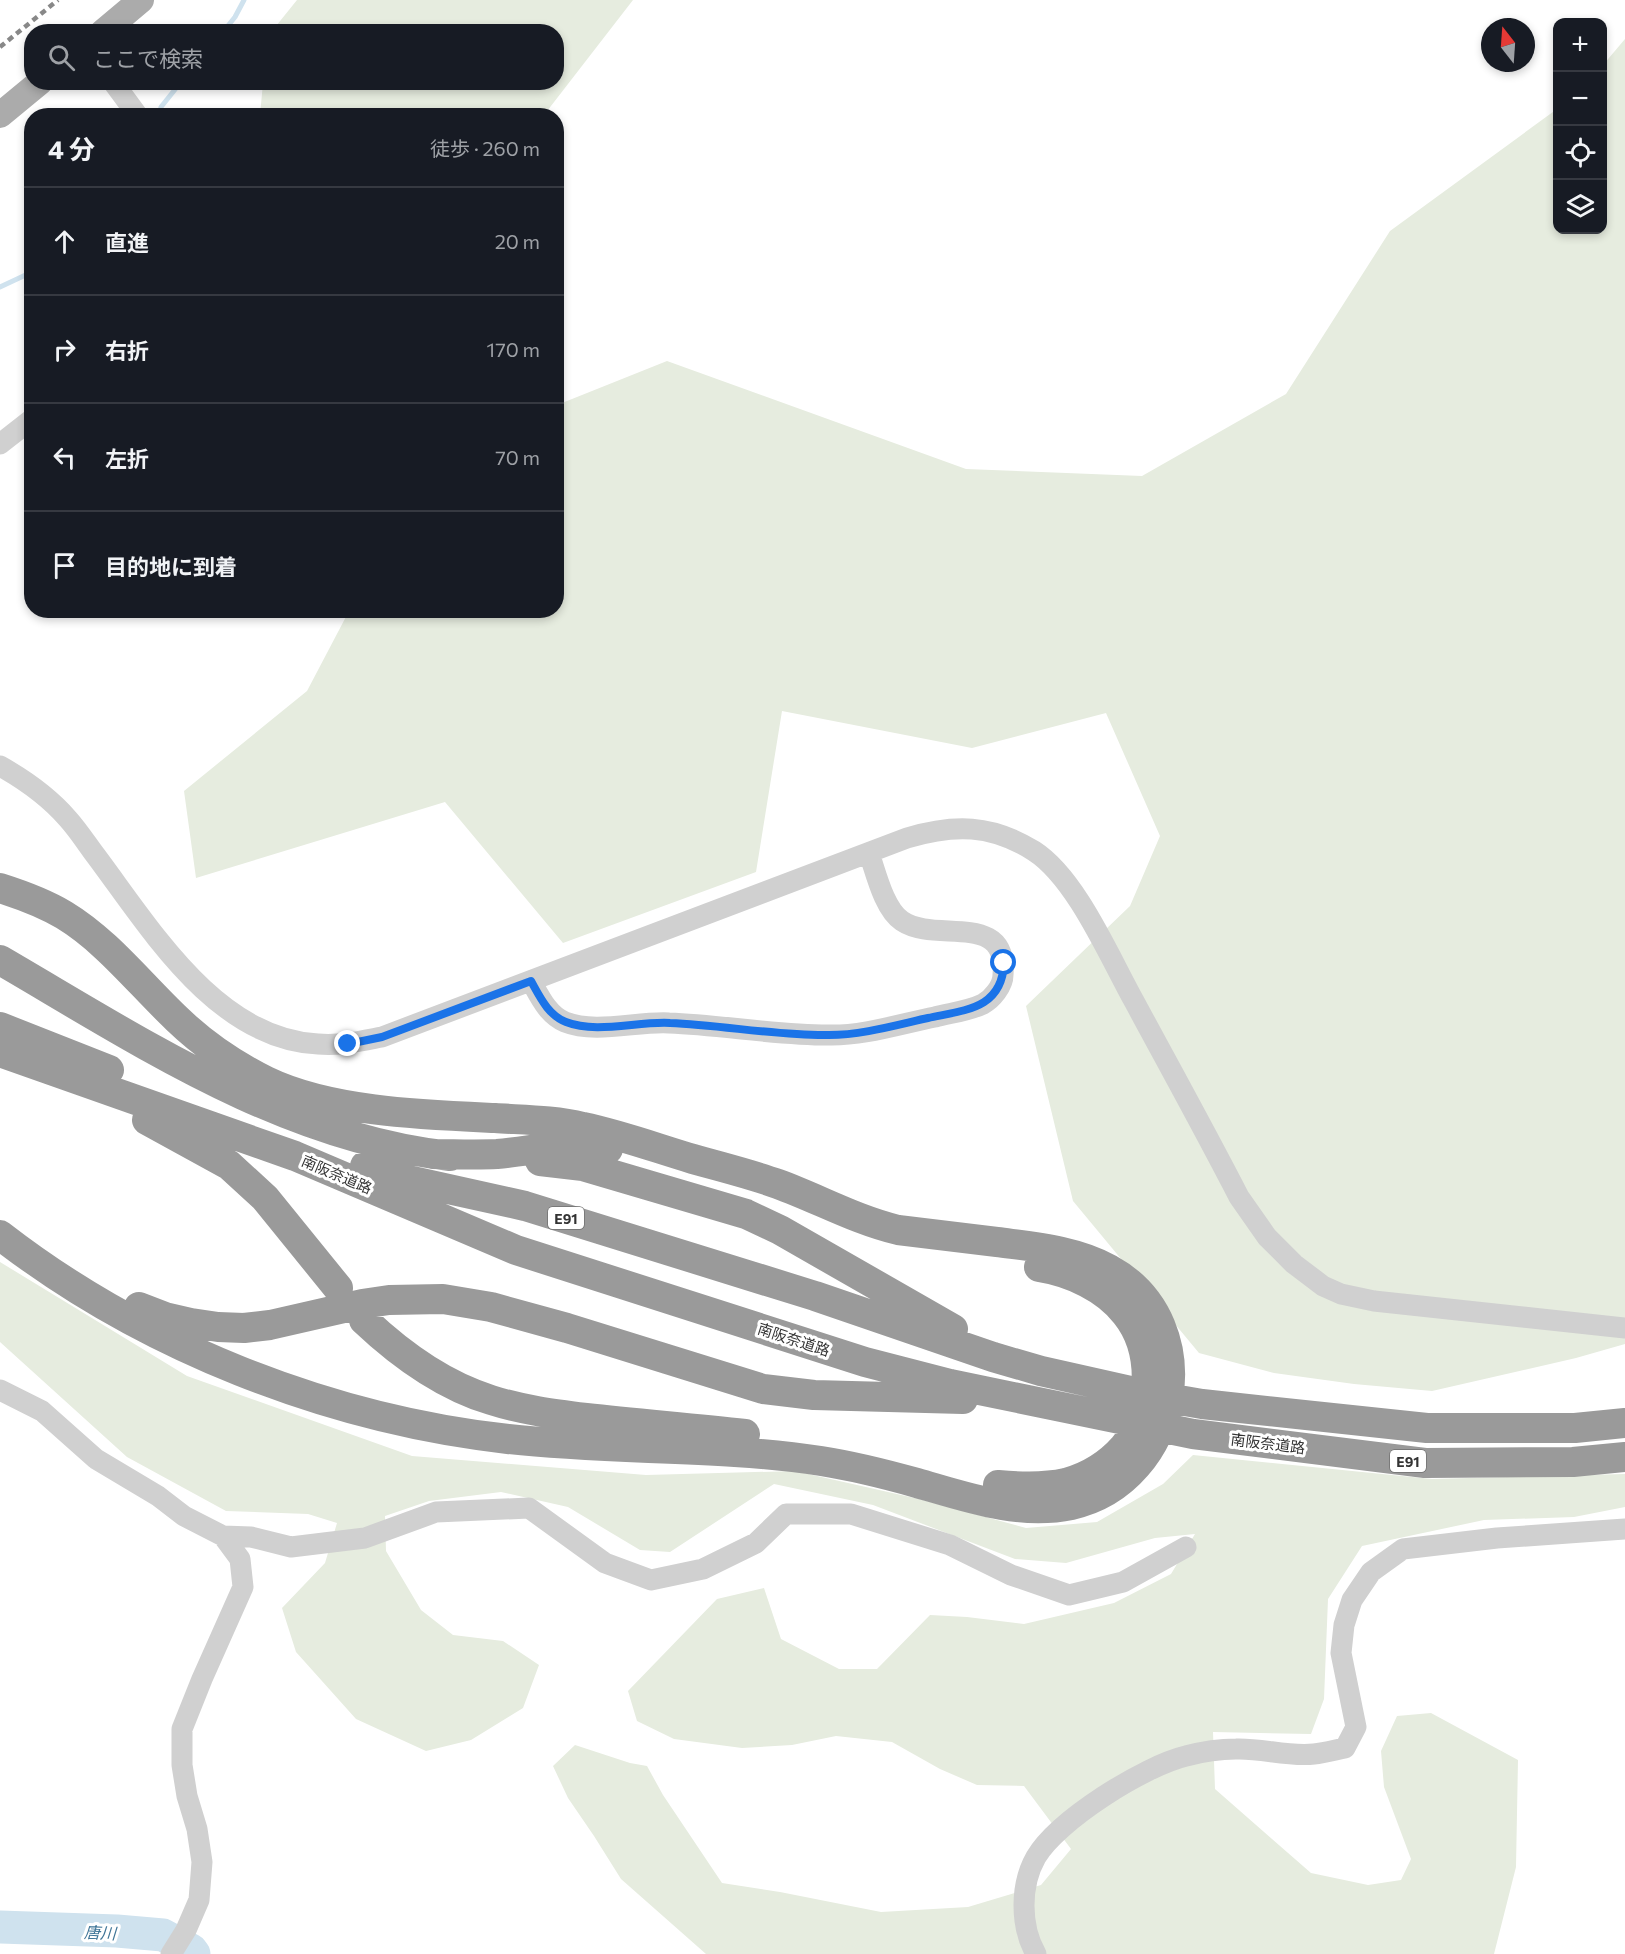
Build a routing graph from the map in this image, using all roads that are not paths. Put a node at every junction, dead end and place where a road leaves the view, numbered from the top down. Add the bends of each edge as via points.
1 (141, 0) edge
2 (112, 24) edge
3 (30, 90) edge
4 (119, 90) edge
5 (132, 108) edge
6 (0, 115) edge
7 (24, 425) edge
8 (0, 444) edge
9 (0, 766) edge
10 (869, 853) junction
11 (0, 888) edge
12 (0, 960) edge
13 (531, 981) junction
14 (0, 1027) edge
15 (0, 1054) edge
16 (432, 1154) junction
17 (0, 1233) edge
18 (338, 1288) dead end
19 (364, 1320) dead end
20 (1625, 1328) edge
21 (1041, 1371) junction
22 (0, 1389) edge
23 (1035, 1401) junction
24 (1625, 1423) edge
25 (1625, 1457) edge
26 (1625, 1529) edge
27 (223, 1536) junction
28 (1186, 1547) dead end
29 (171, 1953) edge
30 (1036, 1954) edge

1 - 2 main road
3 - 6 main road
4 - 5 street
7 - 8 street
9 - 13 street via 33,787 69,820 194,980 231,1013 260,1029 306,1043 348,1044 382,1037
10 - 13 street
10 - 13 street via 891,910 902,921 922,929 985,935 999,947 1003,979 983,1004 917,1021 831,1035 666,1023 580,1026 552,1014
10 - 20 street via 934,830 954,828 997,834 1035,852 1053,866 1085,911 1239,1197 1267,1237 1323,1286 1374,1301
11 - 17 highway via 64,915 100,943 199,1038 267,1081 292,1091 380,1109 581,1126 780,1184 875,1225 1085,1258 1109,1269 1145,1299 1166,1340 1171,1381 1155,1439 1129,1474 1111,1488 1077,1503 1021,1507 816,1460 744,1452 508,1439 465,1434 367,1412 252,1376 147,1328 54,1274
12 - 16 highway via 146,1045 262,1104 333,1131
14 - 21 highway, 南阪奈道路 / E91 via 297,1143 403,1179 525,1206
15 - 18 highway via 49,1081 155,1124 229,1165 266,1198
15 - 23 highway, 南阪奈道路 / E91 via 295,1156 516,1250 865,1362
16 - 19 highway via 496,1154 563,1145 596,1146 766,1196 873,1242 1053,1269 1075,1277 1112,1299 1137,1330 1147,1380 1134,1431 1106,1463 1083,1477 1043,1486 996,1485 814,1443 612,1421 490,1400 434,1375
16 - 21 highway via 583,1166 746,1214 983,1346
17 - 23 highway, E91 via 106,1292 191,1323 244,1328 362,1304 415,1299 467,1302 567,1328 763,1389 814,1395
21 - 24 highway, 南阪奈道路 / E91 via 1202,1404 1427,1428 1575,1428
22 - 27 street via 42,1411 96,1459 184,1516
23 - 25 highway, 南阪奈道路 / E91 via 1193,1434 1425,1463 1572,1462
26 - 30 street via 1403,1549 1371,1572 1352,1600 1344,1625 1341,1653 1356,1727 1345,1748 1312,1754 1236,1749 1185,1756 1136,1776 1096,1802 1057,1833 1036,1857 1024,1888 1025,1921
27 - 28 street via 251,1537 291,1547 365,1538 436,1512 529,1508 605,1563 651,1580 703,1569 746,1548 786,1514 851,1514 950,1545 1011,1575 1069,1595 1123,1582
27 - 29 street via 240,1559 243,1587 182,1729 182,1765 202,1862 199,1900

